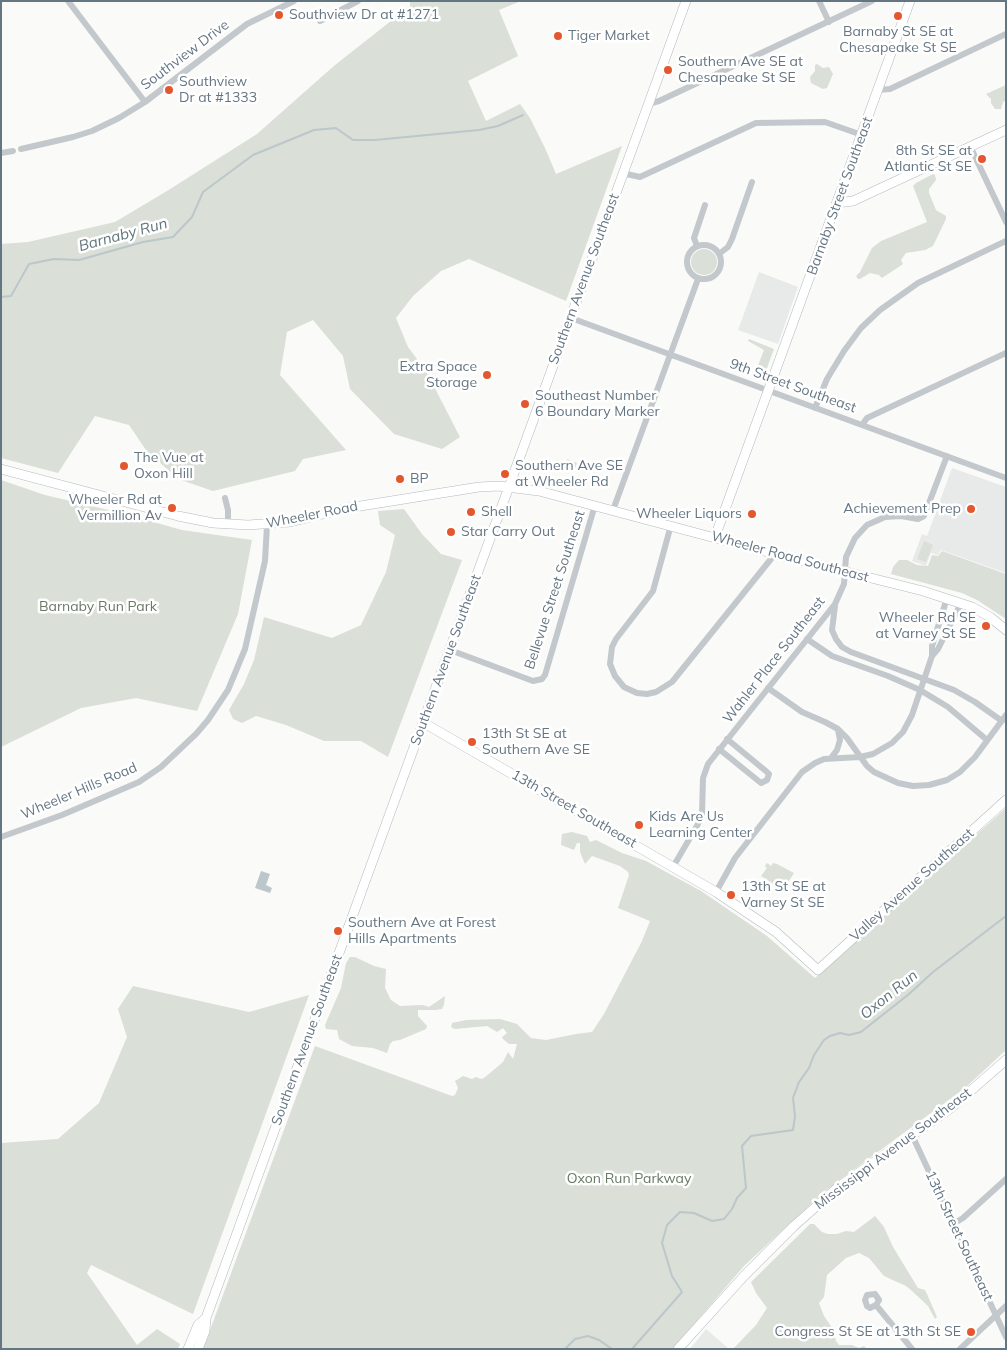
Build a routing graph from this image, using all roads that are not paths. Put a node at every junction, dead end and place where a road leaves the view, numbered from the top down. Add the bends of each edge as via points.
1 (68, 1) edge
2 (294, 1) edge
3 (358, 1) edge
4 (686, 1) edge
5 (819, 1) edge
6 (872, 1) edge
7 (910, 1) edge
8 (320, 21) dead end
9 (829, 22) junction
10 (1006, 34) edge
11 (878, 90) junction
12 (145, 102) junction
13 (648, 104) junction
14 (1006, 130) edge
15 (862, 135) junction
16 (970, 146) junction
17 (22, 149) dead end
18 (13, 151) dead end
19 (1, 153) edge
20 (622, 173) junction
21 (752, 182) dead end
22 (837, 203) junction
23 (705, 205) dead end
24 (1006, 222) edge
25 (1006, 241) edge
26 (697, 246) junction
27 (719, 254) junction
28 (698, 279) junction
29 (571, 318) junction
30 (1006, 353) edge
31 (670, 354) junction
32 (768, 391) junction
33 (815, 408) junction
34 (862, 425) junction
35 (947, 456) junction
36 (1, 469) edge
37 (1006, 478) edge
38 (509, 487) junction
39 (224, 498) dead end
40 (595, 505) junction
41 (613, 510) junction
42 (228, 524) junction
43 (267, 525) junction
44 (671, 525) junction
45 (715, 537) junction
46 (775, 554) junction
47 (845, 572) junction
48 (947, 598) junction
49 (961, 603) junction
50 (835, 604) junction
51 (1006, 630) edge
52 (807, 639) junction
53 (838, 643) junction
54 (450, 650) junction
55 (834, 656) junction
56 (932, 656) junction
57 (888, 666) junction
58 (886, 675) junction
59 (924, 678) junction
60 (768, 688) junction
61 (920, 690) junction
62 (1004, 718) edge
63 (424, 722) junction
64 (838, 729) junction
65 (727, 739) junction
66 (988, 740) junction
67 (719, 749) junction
68 (860, 757) junction
69 (832, 758) junction
70 (1006, 800) edge
71 (1, 837) edge
72 (673, 866) junction
73 (716, 892) junction
74 (818, 970) joint
75 (1006, 1060) edge
76 (912, 1135) junction
77 (1006, 1179) edge
78 (953, 1224) junction
79 (876, 1305) dead end
80 (1006, 1306) edge
81 (996, 1316) junction
82 (206, 1318) junction
83 (1006, 1337) edge
84 (188, 1349) edge
85 (198, 1349) edge
86 (678, 1349) edge
87 (912, 1349) edge
88 (960, 1349) edge

1 - 12 street, Southview Drive
2 - 12 street, Southview Drive via 247,24
3 - 8 street
4 - 13 main road, Southern Avenue Southeast
5 - 9 street
6 - 9 street
7 - 11 main road, Barnaby Street Southeast
9 - 13 street
10 - 11 street via 890,89
11 - 15 main road, Barnaby Street Southeast
12 - 17 street, Southview Drive via 92,131
13 - 20 main road, Southern Avenue Southeast
14 - 16 main road
15 - 20 street via 825,122 756,122 640,177
15 - 22 main road, Barnaby Street Southeast
16 - 22 main road via 854,201
16 - 24 street
18 - 19 street
20 - 29 main road, Southern Avenue Southeast
21 - 27 street via 732,239
22 - 32 main road, Barnaby Street Southeast
23 - 26 street via 694,238
25 - 33 street via 918,282 880,310 844,351
26 - 27 street via 709,246
26 - 28 street via 686,262
27 - 28 street via 721,263 717,273 708,279
28 - 31 street
29 - 31 street, 9th Street Southeast
29 - 38 main road, Southern Avenue Southeast
30 - 34 street via 867,418
31 - 32 street, 9th Street Southeast
31 - 41 street
32 - 33 street, 9th Street Southeast
32 - 45 main road, Barnaby Street Southeast
33 - 34 street, 9th Street Southeast
34 - 35 street, 9th Street Southeast
35 - 37 street, 9th Street Southeast
35 - 47 street, Wahler Place Southeast via 924,516 918,519 892,516 867,525 850,546
36 - 42 main road, Wheeler Road via 195,520
38 - 40 main road, Wheeler Road Southeast
38 - 43 main road, Wheeler Road via 452,491
38 - 54 main road, Southern Avenue Southeast
39 - 42 street
40 - 41 main road, Wheeler Road Southeast
40 - 54 street, Bellevue Street Southeast via 544,676 537,681
41 - 44 main road, Wheeler Road Southeast
42 - 43 main road, Wheeler Road
43 - 71 street, Wheeler Hills Road via 265,561 245,649 228,690 196,734 161,767 139,782
44 - 45 main road, Wheeler Road Southeast
44 - 46 street via 653,591 612,647 610,664 614,676 623,687 637,693 654,693 672,682
45 - 46 main road, Wheeler Road Southeast
46 - 47 main road, Wheeler Road Southeast
47 - 48 main road, Wheeler Road Southeast
47 - 50 street, Wahler Place Southeast via 844,584
48 - 49 main road, Wheeler Road Southeast
48 - 56 street via 932,646
49 - 51 main road, Wheeler Road Southeast via 990,617
49 - 56 street
50 - 52 street, Wahler Place Southeast
50 - 53 street via 832,630
52 - 55 street
52 - 60 street, Wahler Place Southeast
53 - 55 street
53 - 57 street via 851,652
54 - 63 main road, Southern Avenue Southeast
55 - 58 street
56 - 59 street
57 - 58 street
57 - 59 street
58 - 61 street
59 - 61 street
59 - 62 street
60 - 64 street via 802,712
60 - 65 street, Wahler Place Southeast
61 - 66 street via 948,707
61 - 68 street via 900,736 884,749
62 - 66 street
63 - 72 main road, 13th Street Southeast
63 - 82 main road, Southern Avenue Southeast
64 - 68 street
64 - 69 street via 838,750
65 - 67 street, Wahler Place Southeast
65 - 67 street via 769,774 767,780 761,783
66 - 68 street via 960,772 929,785 913,786 885,778
67 - 72 street, Wahler Place Southeast via 704,772 702,814
68 - 69 street
69 - 73 street via 815,763 797,777 735,858
70 - 74 main road, Valley Avenue Southeast
72 - 73 main road, 13th Street Southeast
73 - 74 main road, 13th Street Southeast via 776,932
75 - 76 main road, Mississippi Avenue Southeast via 963,1098
76 - 78 street, 13th Street Southeast
76 - 86 main road, Mississippi Avenue Southeast via 837,1188 794,1226
77 - 78 street
78 - 81 street, 13th Street Southeast
79 - 87 street
80 - 81 street
81 - 83 street, 13th Street Southeast
81 - 88 street
82 - 84 main road, Southern Avenue Southeast via 198,1325
82 - 85 main road, Southern Avenue Southeast

